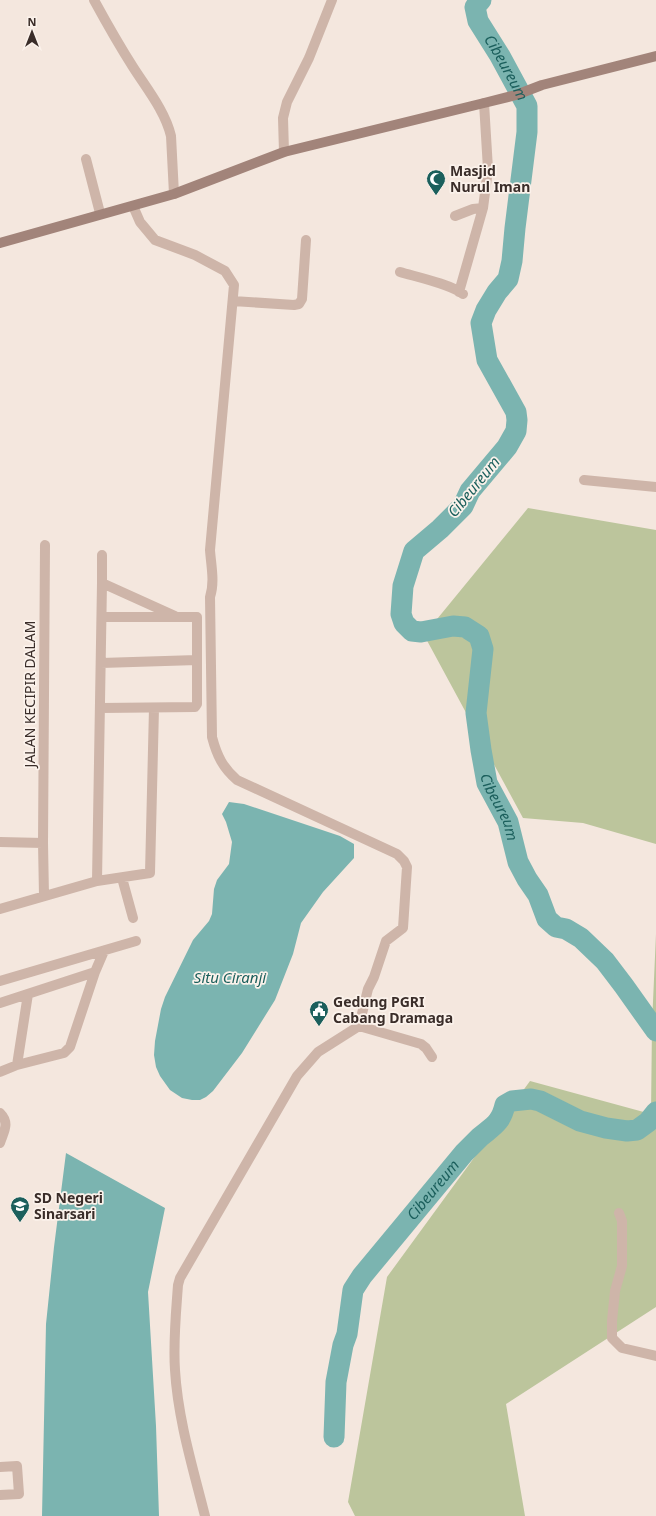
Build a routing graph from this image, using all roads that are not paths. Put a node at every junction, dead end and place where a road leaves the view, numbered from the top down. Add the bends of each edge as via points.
1 (94, 0) edge
2 (332, 0) edge
3 (656, 56) edge
4 (484, 103) junction
5 (284, 152) junction
6 (86, 159) dead end
7 (174, 194) junction
8 (133, 206) junction
9 (483, 208) junction
10 (100, 214) junction
11 (455, 216) dead end
12 (306, 240) dead end
13 (0, 243) edge
14 (400, 272) dead end
15 (233, 301) junction
16 (584, 480) dead end
17 (656, 487) edge
18 (45, 545) dead end
19 (102, 555) dead end
20 (102, 583) junction
21 (175, 616) junction
22 (102, 617) junction
23 (197, 660) junction
24 (101, 663) junction
25 (101, 708) junction
26 (154, 708) junction
27 (0, 842) edge
28 (43, 843) junction
29 (122, 878) junction
30 (97, 881) junction
31 (44, 896) junction
32 (0, 909) edge
33 (133, 918) dead end
34 (136, 941) dead end
35 (104, 951) junction
36 (95, 972) junction
37 (0, 982) edge
38 (28, 994) junction
39 (0, 1003) edge
40 (360, 1026) junction
41 (432, 1057) dead end
42 (17, 1065) junction
43 (0, 1072) edge
44 (0, 1113) edge
45 (0, 1143) edge
46 (619, 1213) dead end
47 (656, 1356) edge
48 (0, 1467) edge
49 (0, 1495) edge
50 (205, 1516) edge

1 - 7 street via 169,128
2 - 5 street via 309,58 287,102 283,118
3 - 4 street via 542,85
4 - 5 street
4 - 9 street via 488,169
5 - 7 street
6 - 10 street
7 - 8 street
8 - 10 street
8 - 15 street via 140,222 155,240 195,255 225,271 234,285
9 - 11 street
9 - 14 street via 461,293
10 - 13 street
12 - 15 street via 302,299 299,304 294,306
15 - 40 street via 210,550 212,737 221,763 238,780 398,854 404,860 407,867 403,928 386,941 368,989
16 - 17 street
18 - 28 street, JALAN KECIPIR DALAM
19 - 20 street
20 - 21 street
20 - 22 street
21 - 22 street
21 - 23 street via 197,617
22 - 24 street
23 - 24 street
23 - 26 street via 196,706
24 - 25 street
25 - 26 street
25 - 30 street
26 - 29 street via 151,870 148,874
27 - 28 street
28 - 31 street, JALAN KECIPIR DALAM
29 - 30 street
29 - 33 street
30 - 31 street
31 - 32 street
34 - 35 street
35 - 36 street
35 - 37 street
36 - 38 street
36 - 42 street via 68,1051
38 - 39 street
38 - 42 street
40 - 41 street via 421,1044
40 - 50 street via 318,1052 297,1076 180,1278 174,1352 176,1387 184,1436
42 - 43 street
44 - 45 street via 6,1125
46 - 47 street via 622,1221 622,1266 615,1291 612,1338 622,1348
48 - 49 street via 17,1466 19,1494

